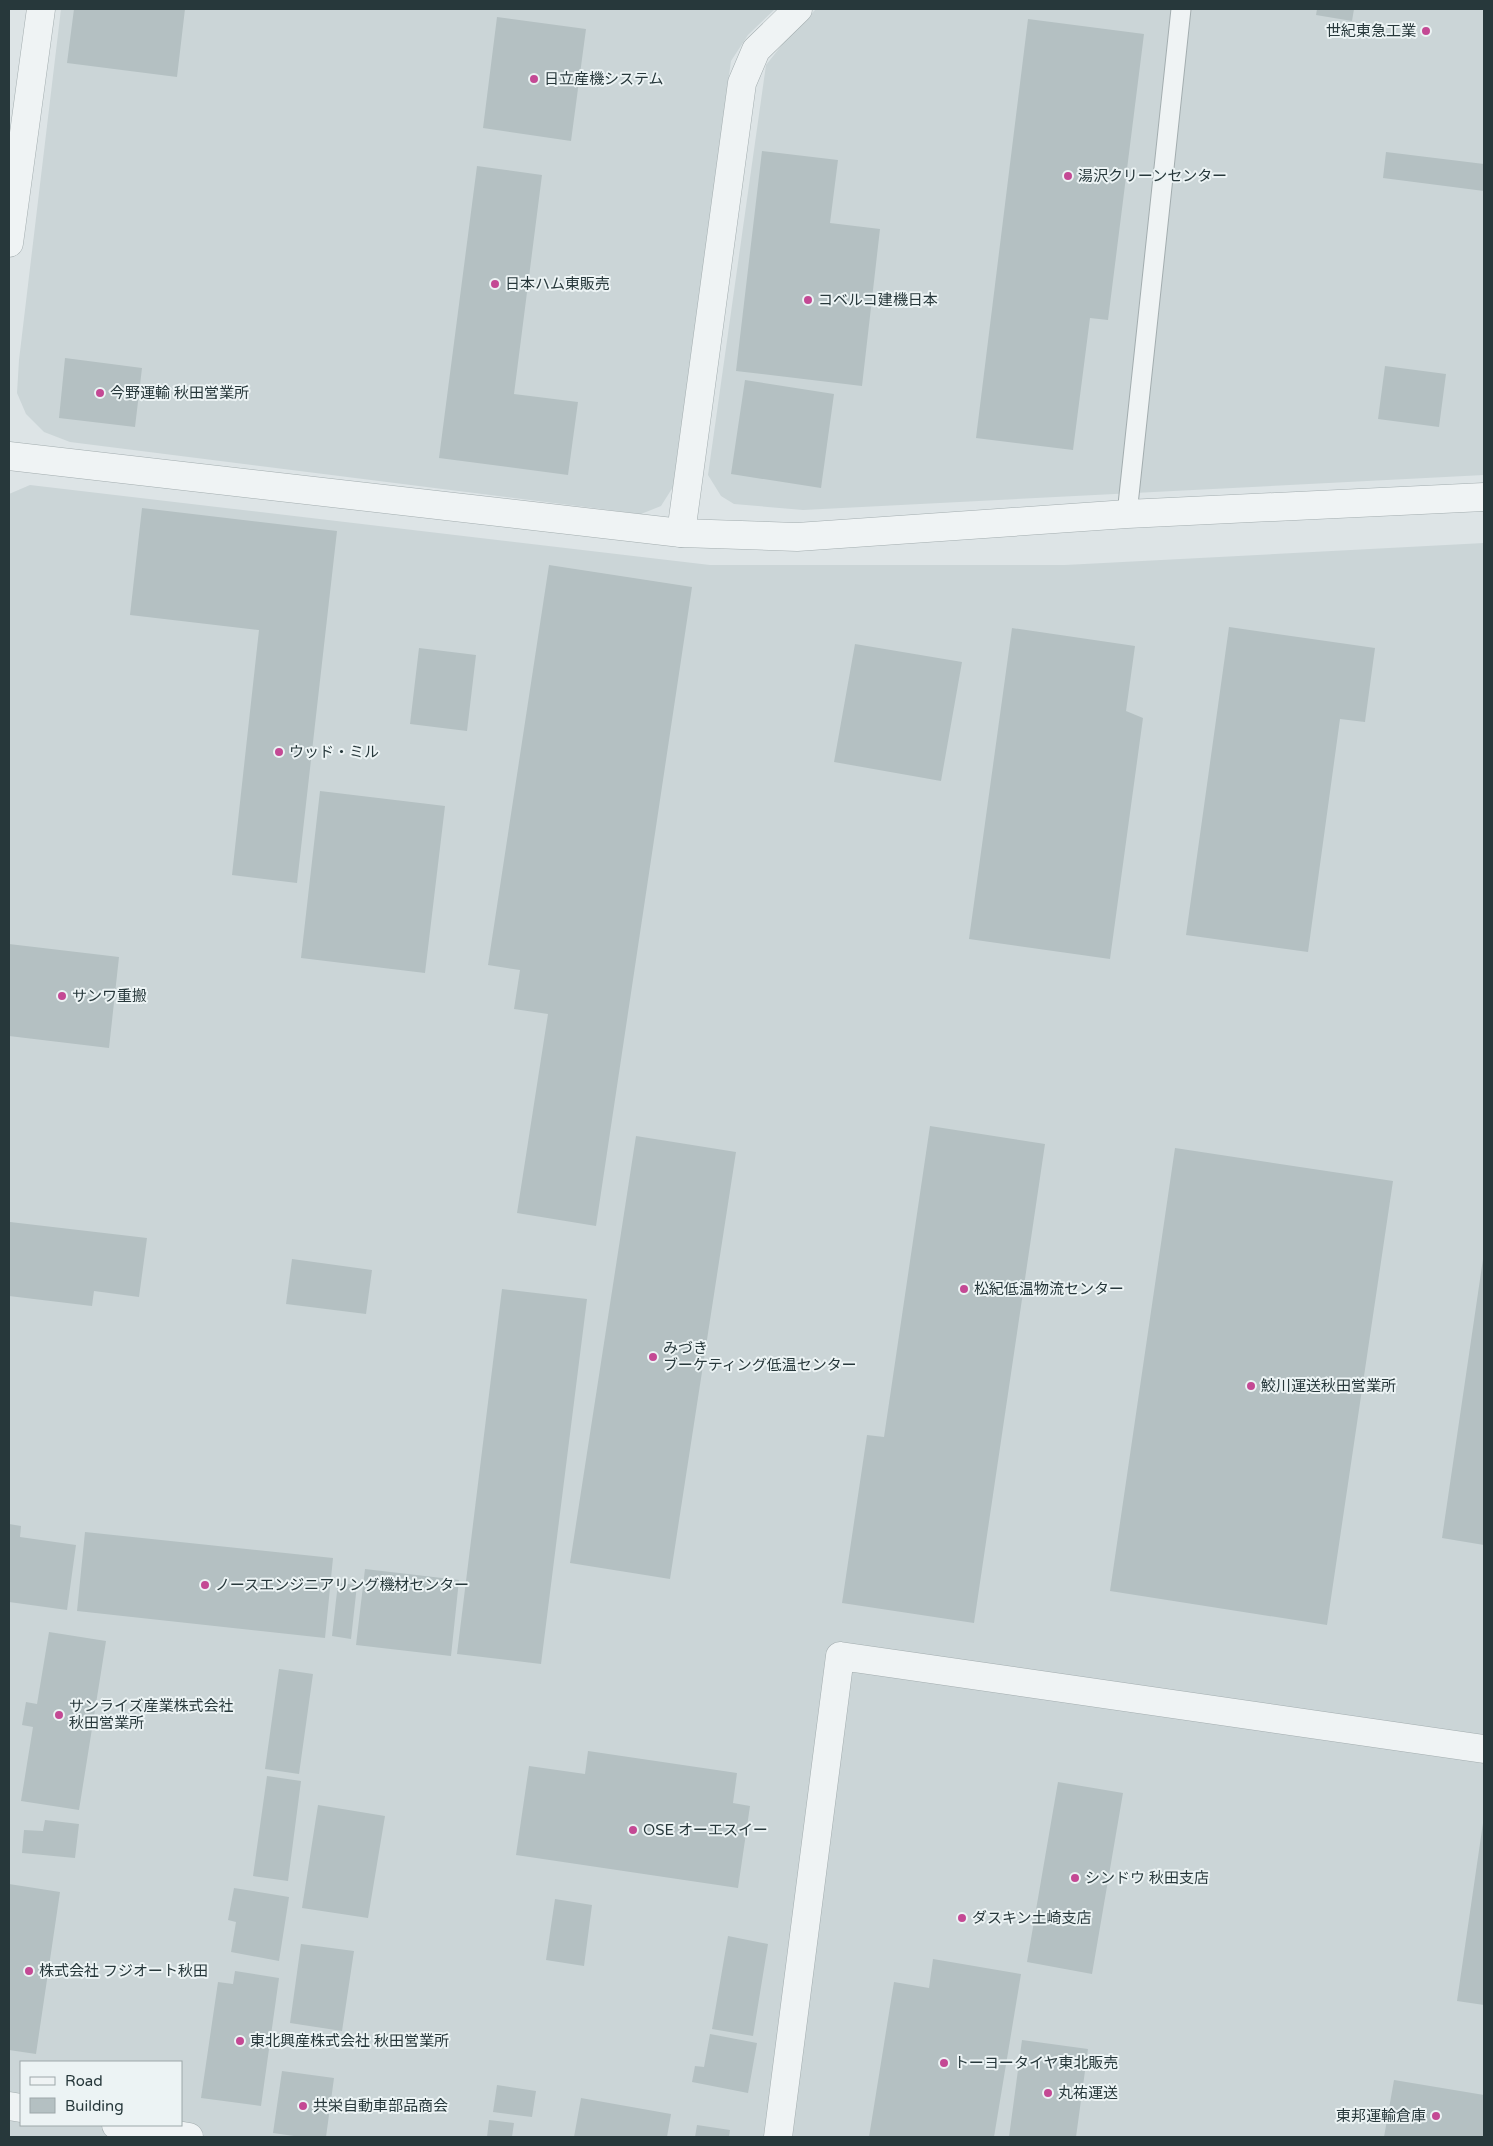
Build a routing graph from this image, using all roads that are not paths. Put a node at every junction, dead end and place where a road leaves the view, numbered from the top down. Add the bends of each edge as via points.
1 (41, 9) edge
2 (798, 9) edge
3 (1181, 9) edge
4 (12, 189) edge
5 (9, 243) edge
6 (9, 456) edge
7 (1484, 497) edge
8 (1127, 514) junction
9 (680, 533) junction
10 (1484, 1749) edge
11 (122, 2126) edge
12 (189, 2137) edge
13 (778, 2137) edge

1 - 4 street
2 - 9 street via 756,50 742,83
3 - 8 lane
4 - 5 street
6 - 9 street
7 - 8 street
8 - 9 street via 797,537
10 - 13 street via 840,1656
11 - 12 street

